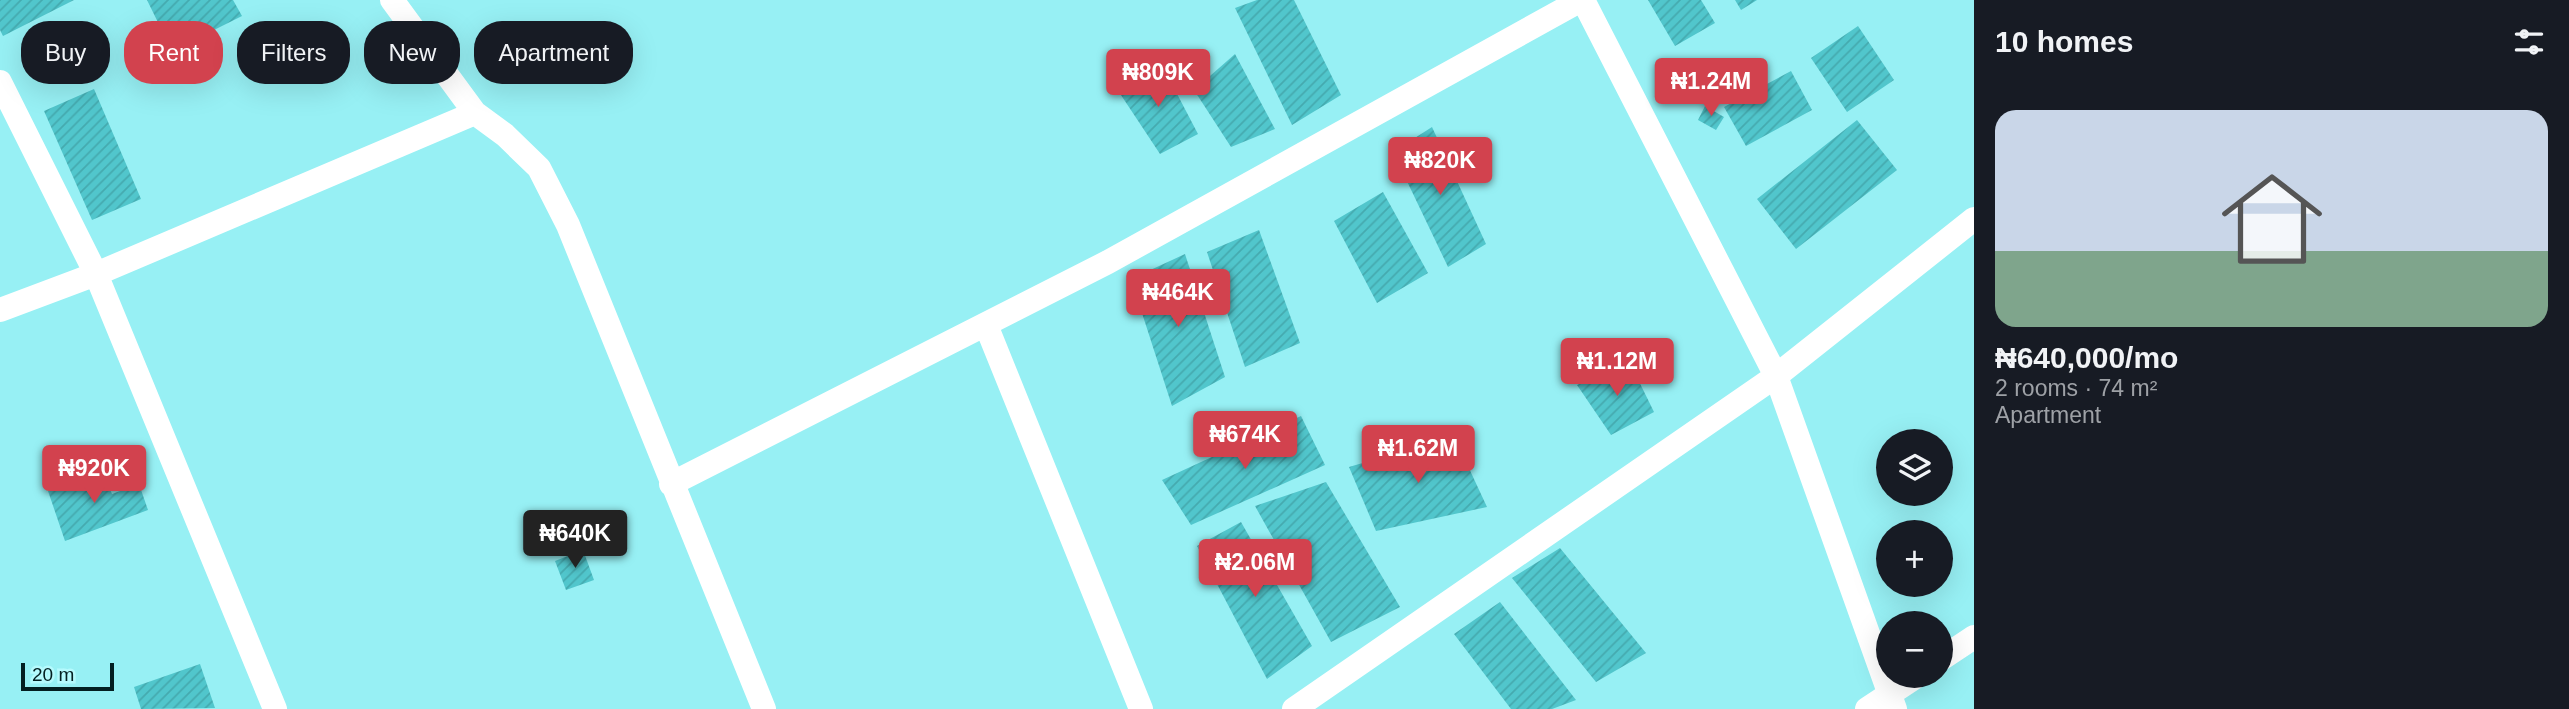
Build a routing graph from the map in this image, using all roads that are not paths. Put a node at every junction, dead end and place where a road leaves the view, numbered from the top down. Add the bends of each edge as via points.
1 (392, 0) edge
2 (1582, 0) edge
3 (0, 82) edge
4 (475, 113) junction
5 (1974, 219) edge
6 (96, 274) junction
7 (0, 310) edge
8 (986, 325) junction
9 (1776, 376) junction
10 (671, 484) junction
11 (1974, 637) edge
12 (1953, 651) edge
13 (1905, 688) edge
14 (1891, 702) edge
15 (275, 709) edge
16 (764, 709) edge
17 (1141, 709) edge
18 (1294, 709) edge
19 (1867, 709) edge

1 - 4 street
2 - 8 street
2 - 9 street
3 - 6 street
4 - 6 street
4 - 10 street via 539,168 568,225
5 - 9 street
6 - 7 street
6 - 15 street
8 - 10 street
8 - 17 street
9 - 14 street
9 - 18 street
10 - 16 street
11 - 12 street
13 - 14 street
14 - 19 street

